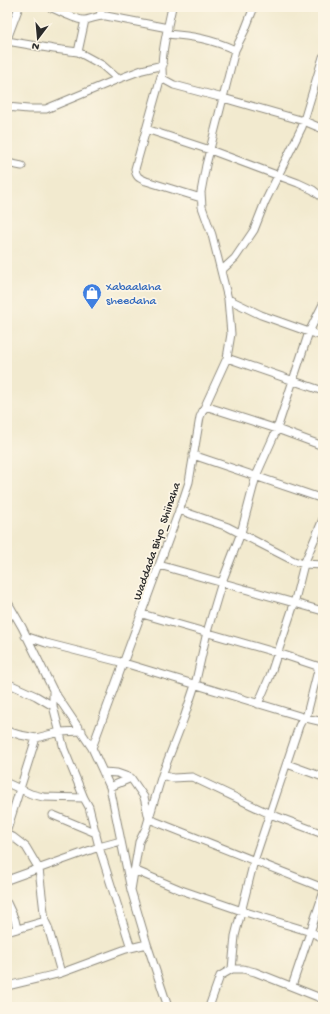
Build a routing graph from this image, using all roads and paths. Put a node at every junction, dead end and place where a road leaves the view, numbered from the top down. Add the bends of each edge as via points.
1 (19, 7) edge
2 (49, 7) edge
3 (102, 7) edge
4 (172, 7) edge
5 (254, 7) edge
6 (100, 16) junction
7 (85, 20) junction
8 (167, 31) junction
9 (7, 40) edge
10 (234, 50) junction
11 (78, 52) junction
12 (323, 57) edge
13 (163, 65) junction
14 (162, 73) junction
15 (118, 79) junction
16 (223, 98) junction
17 (7, 106) edge
18 (304, 121) junction
19 (146, 129) junction
20 (323, 129) edge
21 (210, 150) junction
22 (7, 164) edge
23 (22, 166) dead end
24 (277, 176) junction
25 (201, 198) junction
26 (323, 198) edge
27 (222, 270) junction
28 (228, 299) junction
29 (323, 304) edge
30 (310, 332) junction
31 (323, 336) edge
32 (226, 358) junction
33 (292, 381) junction
34 (323, 391) edge
35 (205, 406) junction
36 (277, 429) junction
37 (323, 446) edge
38 (193, 455) junction
39 (256, 476) junction
40 (323, 499) edge
41 (179, 510) junction
42 (323, 519) edge
43 (241, 533) junction
44 (304, 564) junction
45 (159, 565) junction
46 (323, 565) edge
47 (222, 582) junction
48 (7, 601) edge
49 (294, 604) junction
50 (12, 610) junction
51 (323, 611) edge
52 (142, 614) junction
53 (7, 622) edge
54 (207, 632) junction
55 (26, 636) junction
56 (278, 653) junction
57 (124, 663) junction
58 (321, 667) edge
59 (7, 683) edge
60 (195, 685) junction
61 (53, 690) junction
62 (258, 704) junction
63 (53, 706) junction
64 (306, 718) junction
65 (323, 722) edge
66 (7, 731) edge
67 (82, 731) junction
68 (60, 732) junction
69 (36, 738) junction
70 (92, 748) junction
71 (287, 764) junction
72 (103, 772) junction
73 (162, 775) junction
74 (323, 777) edge
75 (131, 778) junction
76 (7, 783) edge
77 (110, 787) junction
78 (21, 788) junction
79 (84, 798) junction
80 (270, 814) junction
81 (53, 815) dead end
82 (148, 819) junction
83 (7, 830) edge
84 (96, 833) junction
85 (323, 834) edge
86 (7, 836) edge
87 (121, 841) junction
88 (99, 847) junction
89 (254, 860) junction
90 (39, 869) junction
91 (134, 870) junction
92 (7, 880) edge
93 (323, 888) edge
94 (131, 890) junction
95 (323, 895) edge
96 (7, 903) edge
97 (242, 911) junction
98 (45, 921) junction
99 (16, 929) junction
100 (7, 932) edge
101 (310, 932) junction
102 (323, 938) edge
103 (147, 944) junction
104 (131, 948) junction
105 (232, 969) junction
106 (61, 973) junction
107 (7, 986) edge
108 (292, 986) junction
109 (323, 999) edge
110 (168, 1007) edge
111 (209, 1007) edge

1 - 9 street
2 - 7 street
3 - 6 street
4 - 8 street
5 - 10 street, Waddada Biyo_Shiinaha via 246,30
6 - 7 street
6 - 8 street
7 - 11 street
8 - 10 street via 218,42
8 - 13 street
9 - 11 street
10 - 16 street, Waddada Biyo_Shiinaha
11 - 15 street
12 - 18 street
13 - 14 street
13 - 15 street
14 - 16 street via 166,82
14 - 19 street
15 - 17 street via 46,109 28,110
16 - 18 street
16 - 21 street, Waddada Biyo_Shiinaha
18 - 20 street
18 - 24 street
19 - 21 street
19 - 25 street via 135,168 138,177
21 - 24 street
21 - 25 street, Waddada Biyo_Shiinaha
22 - 23 street
24 - 26 street via 306,187
24 - 27 street via 254,230
25 - 27 street, Waddada Biyo_Shiinaha
27 - 28 street, Waddada Biyo_Shiinaha
28 - 30 street via 261,315
28 - 32 street, Waddada Biyo_Shiinaha via 231,334
29 - 30 street
30 - 31 street
30 - 33 street
32 - 33 street
32 - 35 street, Waddada Biyo_Shiinaha
33 - 34 street
33 - 36 street
35 - 36 street
35 - 38 street, Waddada Biyo_Shiinaha via 200,418
36 - 37 street
36 - 39 street
38 - 39 street
38 - 41 street, Waddada Biyo_Shiinaha via 189,482
39 - 40 street
39 - 43 street
41 - 43 street
41 - 45 street, Waddada Biyo_Shiinaha
42 - 44 street
43 - 44 street
43 - 47 street
44 - 46 street
44 - 49 street
45 - 47 street
45 - 52 street, Waddada Biyo_Shiinaha
47 - 49 street
47 - 54 street
48 - 50 street
49 - 51 street
49 - 56 street
50 - 53 street
50 - 55 street
52 - 54 street
52 - 57 street, Waddada Biyo_Shiinaha
54 - 56 street
54 - 60 street
55 - 57 street
55 - 61 street
56 - 58 street
56 - 62 street
57 - 60 street
57 - 70 street, Waddada Biyo_Shiinaha
58 - 64 street
59 - 63 street
60 - 62 street
60 - 73 street
61 - 63 street
61 - 67 street
62 - 64 street
63 - 68 street
64 - 65 street
64 - 71 street via 299,726
66 - 69 street
67 - 68 street
67 - 70 street
68 - 69 street
68 - 79 street via 64,749
69 - 78 street
70 - 72 street
71 - 74 street
71 - 80 street
72 - 75 street
72 - 77 street
73 - 80 street via 173,778 192,777
73 - 82 street
75 - 77 street
75 - 82 street via 144,797
76 - 78 street
77 - 87 street
78 - 79 street via 43,797
78 - 83 street
79 - 84 street
80 - 85 street
80 - 89 street
81 - 84 street
82 - 89 street
82 - 91 street via 139,842
84 - 88 street
86 - 90 street via 13,836 26,847
87 - 88 street
87 - 94 street
88 - 90 street
88 - 104 street
89 - 93 street
89 - 97 street
90 - 92 street
90 - 98 street
91 - 94 street
91 - 97 street via 181,890
94 - 103 street
95 - 101 street
96 - 99 street
97 - 101 street
97 - 105 street via 235,936
98 - 99 street
98 - 106 street
99 - 100 street
101 - 102 street
101 - 108 street
103 - 104 street
103 - 110 street
104 - 106 street
105 - 108 street via 255,972
105 - 111 street via 220,976
106 - 107 street
108 - 109 street

